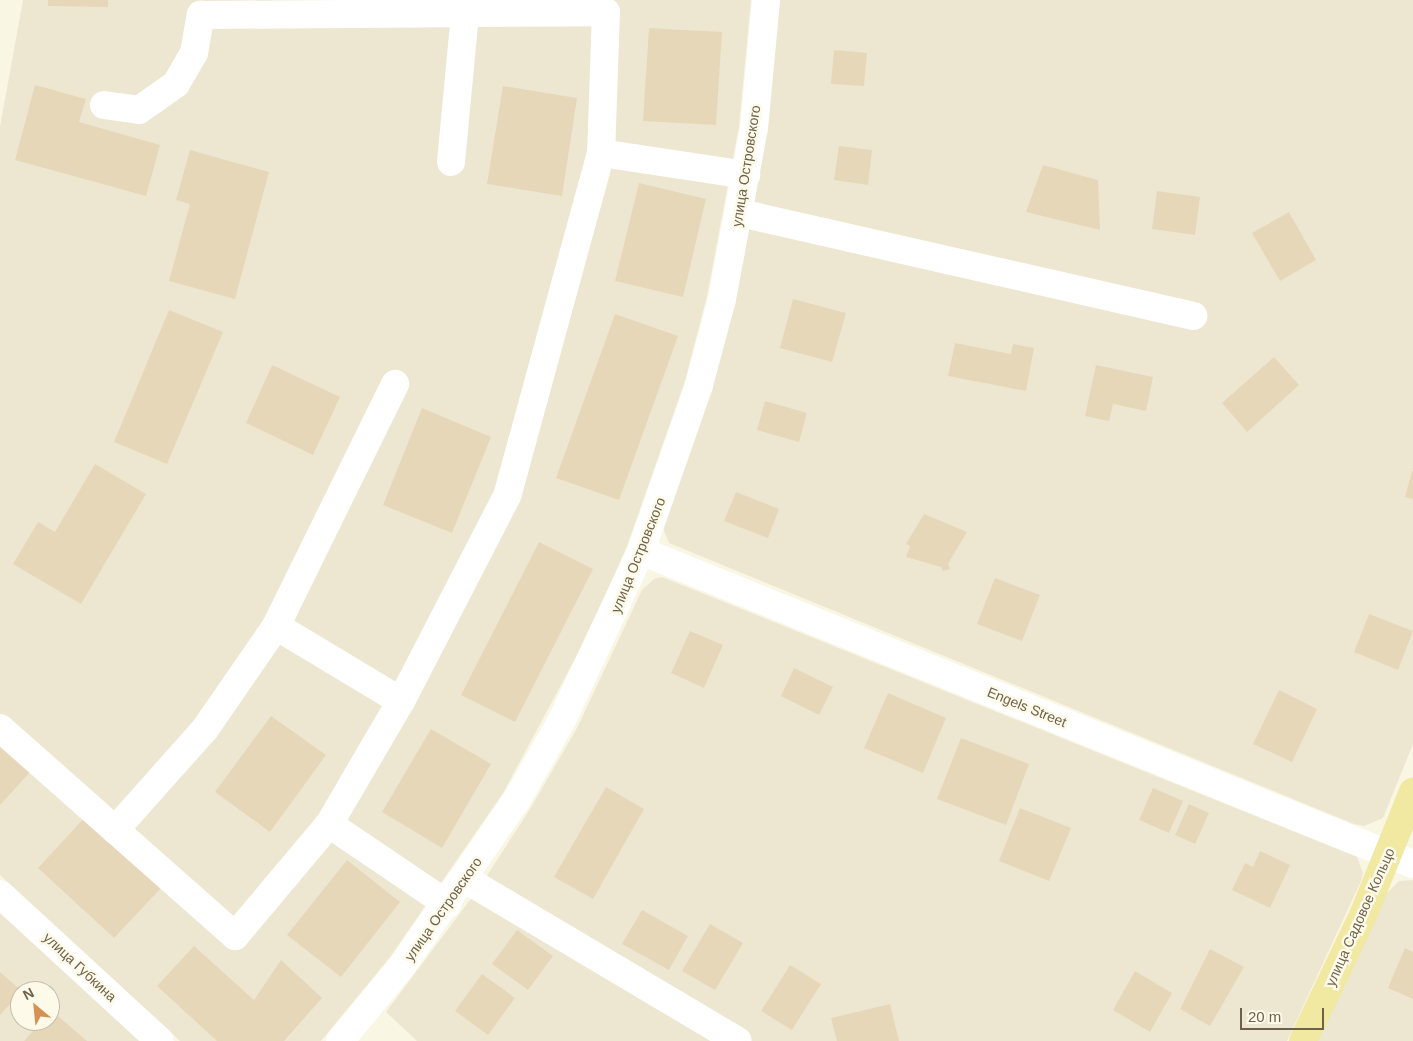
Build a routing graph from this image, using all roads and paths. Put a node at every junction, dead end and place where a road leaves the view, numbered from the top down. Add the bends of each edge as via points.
1 (766, 0) edge
2 (551, 6) edge
3 (465, 13) junction
4 (104, 105) dead end
5 (601, 153) junction
6 (451, 162) dead end
7 (746, 175) junction
8 (740, 212) junction
9 (1193, 316) dead end
10 (395, 384) dead end
11 (641, 551) junction
12 (276, 626) junction
13 (401, 702) junction
14 (0, 728) edge
15 (1413, 792) edge
16 (329, 824) junction
17 (115, 830) junction
18 (1401, 859) edge
19 (466, 879) junction
20 (0, 894) edge
21 (447, 904) junction
22 (160, 1041) edge
23 (340, 1041) edge
24 (738, 1041) edge
25 (1304, 1041) edge

1 - 7 street, улица Островского
2 - 3 street
2 - 5 street via 606,12
3 - 4 street via 201,15 194,53 176,84 139,110
3 - 6 street
5 - 7 street
5 - 13 street via 508,494
7 - 8 street, улица Островского
8 - 9 street
8 - 11 street, улица Островского via 699,385
10 - 12 street
11 - 18 street, Engels Street
11 - 19 street, улица Островского via 562,720
12 - 13 street
12 - 17 street via 205,729
13 - 16 street
14 - 17 street
15 - 18 main road, улица Садовое Кольцо
16 - 17 street via 235,936
16 - 21 street
18 - 25 main road, улица Садовое Кольцо
19 - 21 street, улица Островского
19 - 24 street
20 - 22 street, улица Губкина
21 - 23 street, улица Островского

